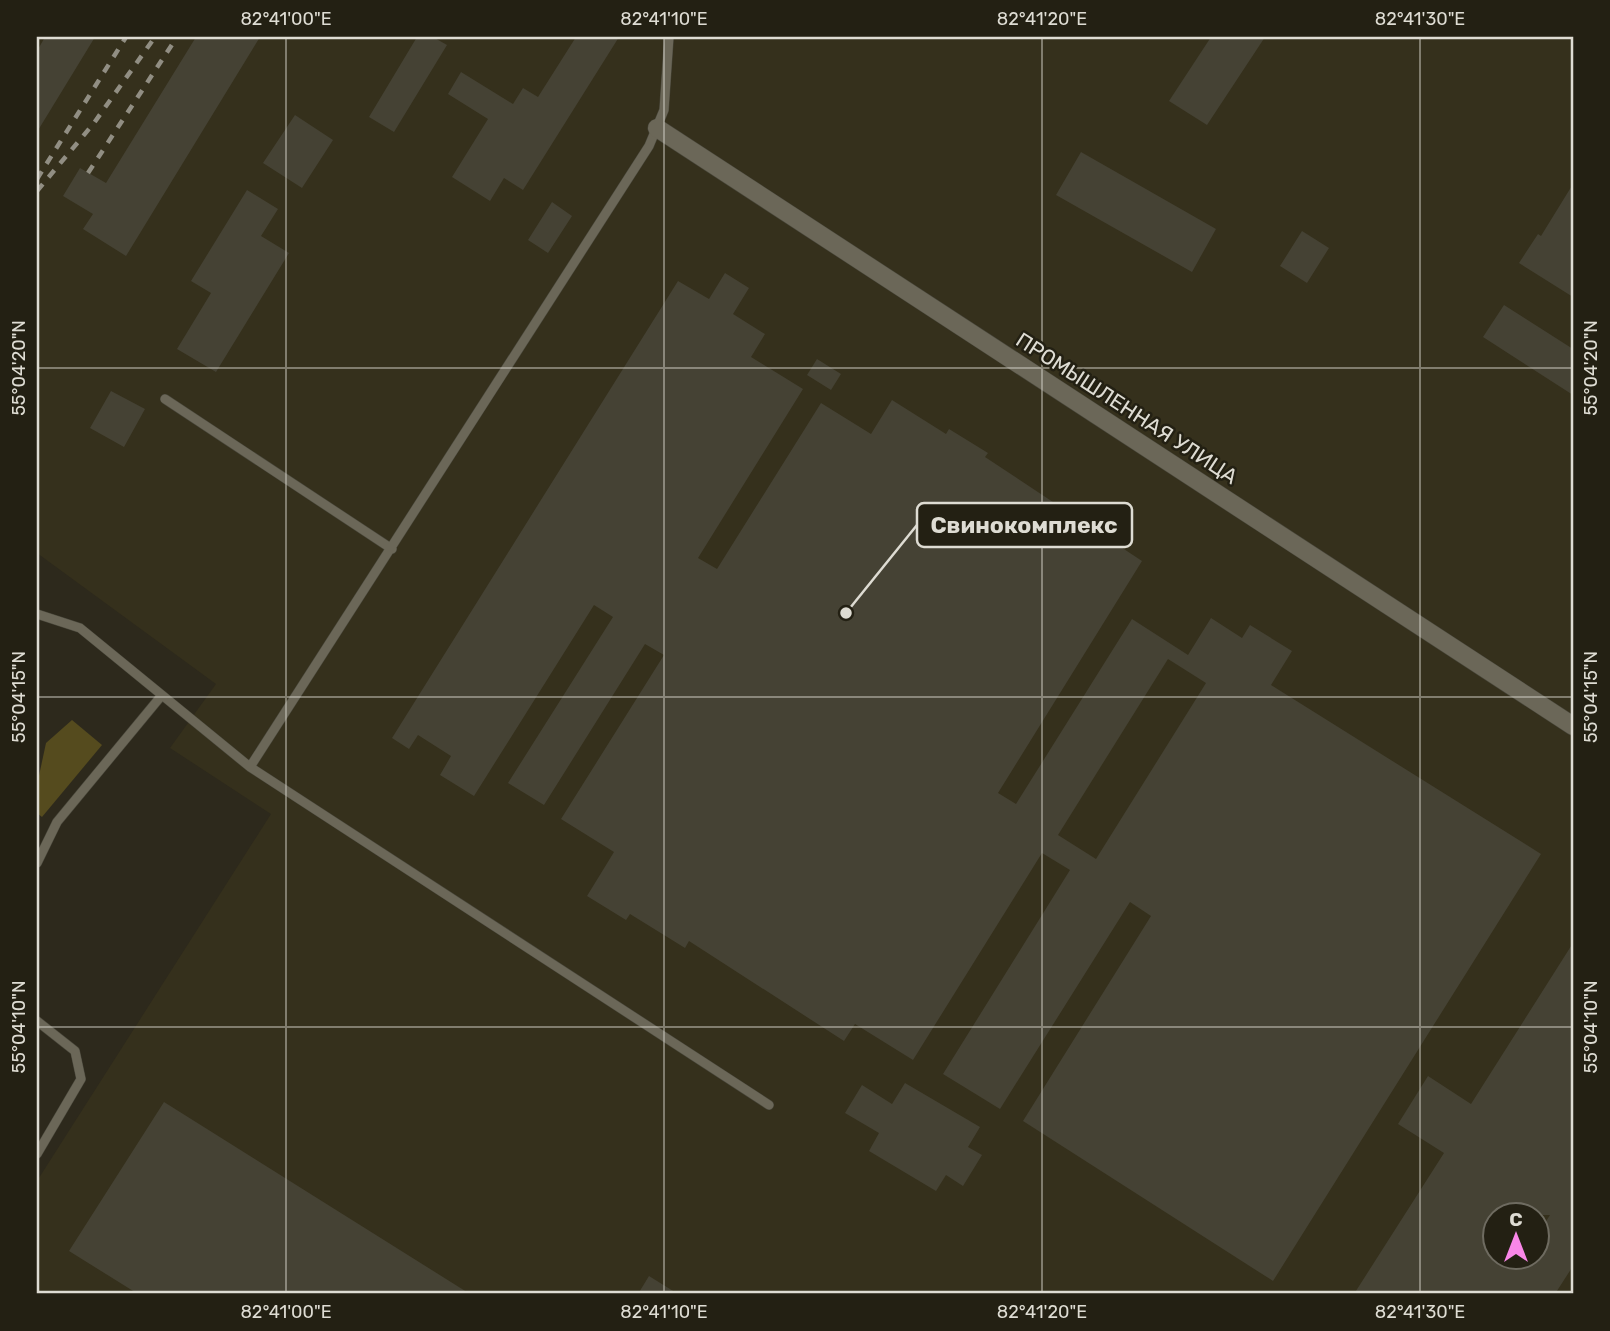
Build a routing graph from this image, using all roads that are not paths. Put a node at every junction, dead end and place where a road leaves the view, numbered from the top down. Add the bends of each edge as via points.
1 (669, 37) edge
2 (657, 128) junction
3 (165, 399) dead end
4 (392, 549) junction
5 (37, 614) edge
6 (162, 695) junction
7 (1573, 726) edge
8 (250, 767) junction
9 (37, 863) edge
10 (37, 1021) edge
11 (769, 1105) dead end
12 (37, 1154) edge

1 - 2 lane via 664,110
2 - 4 lane
2 - 7 street, ПРОМЫШЛЕННАЯ УЛИЦА
3 - 4 lane
4 - 8 lane
5 - 6 lane via 80,628
6 - 8 lane
6 - 9 lane via 57,822
8 - 11 lane
10 - 12 lane via 75,1051 81,1079

